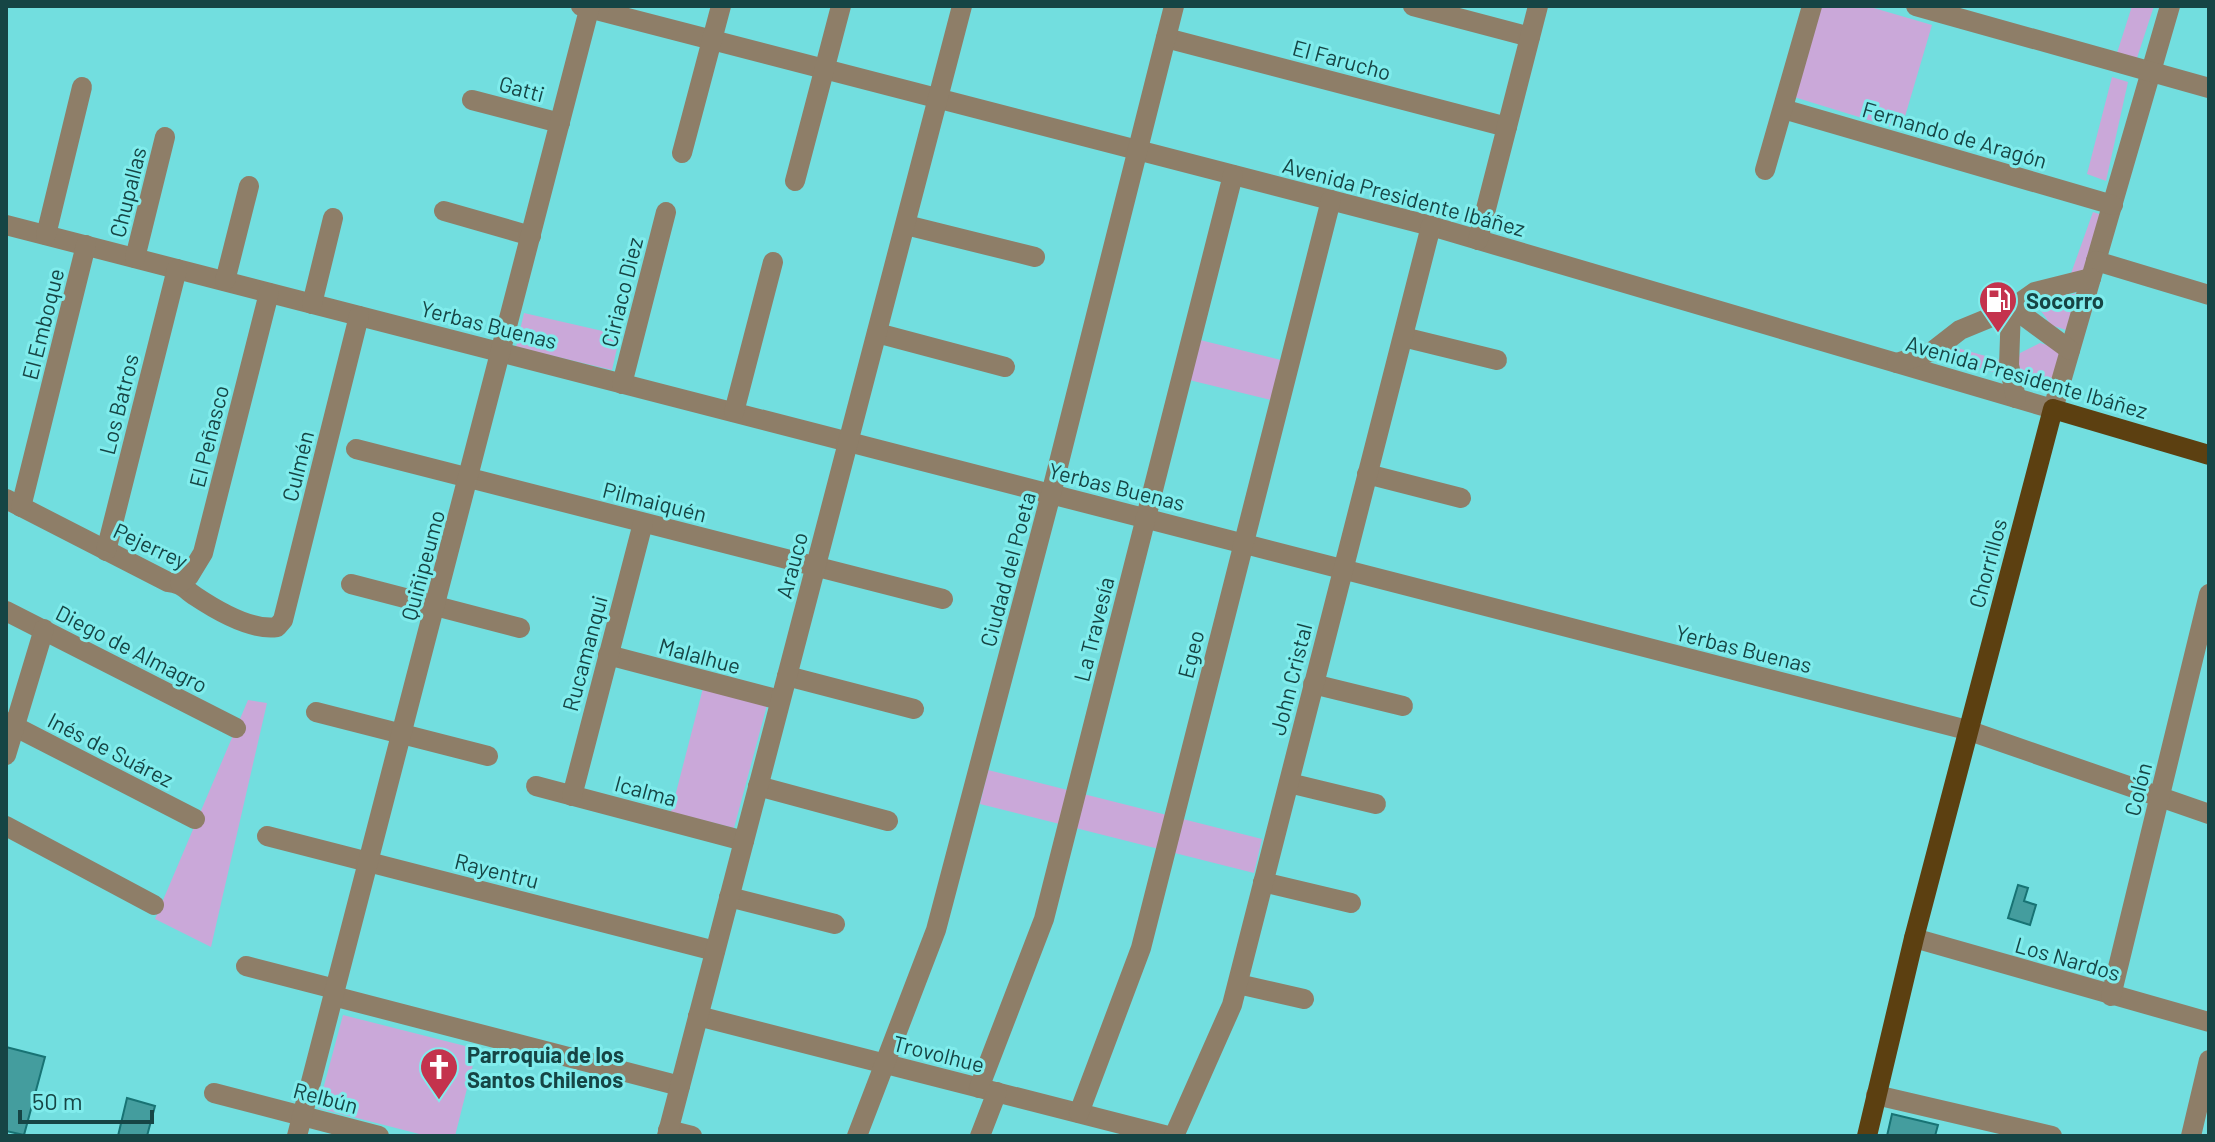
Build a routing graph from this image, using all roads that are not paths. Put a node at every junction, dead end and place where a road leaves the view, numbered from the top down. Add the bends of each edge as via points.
1 (721, 6) edge
2 (841, 6) edge
3 (962, 6) edge
4 (1174, 6) edge
5 (1413, 6) edge
6 (1538, 6) edge
7 (1812, 6) edge
8 (1916, 6) edge
9 (2170, 6) edge
10 (587, 7) edge
11 (1530, 37) junction
12 (1166, 38) junction
13 (712, 40) junction
14 (824, 69) junction
15 (2151, 72) junction
16 (82, 87) dead end
17 (2209, 88) edge
18 (940, 99) junction
19 (472, 100) dead end
20 (1783, 109) junction
21 (560, 123) junction
22 (1507, 127) junction
23 (165, 137) dead end
24 (1138, 150) junction
25 (682, 153) dead end
26 (1765, 170) dead end
27 (1233, 175) junction
28 (795, 181) dead end
29 (249, 186) dead end
30 (1331, 200) junction
31 (2113, 205) junction
32 (444, 211) dead end
33 (666, 212) dead end
34 (333, 218) dead end
35 (6, 225) edge
36 (906, 225) junction
37 (1431, 226) junction
38 (46, 235) junction
39 (531, 236) junction
40 (1478, 240) junction
41 (86, 245) junction
42 (1035, 257) dead end
43 (135, 258) junction
44 (773, 262) dead end
45 (177, 269) junction
46 (2094, 270) junction
47 (225, 281) junction
48 (269, 293) junction
49 (2209, 295) edge
50 (312, 304) junction
51 (2012, 308) junction
52 (359, 316) junction
53 (877, 333) junction
54 (1403, 337) junction
55 (2070, 350) junction
56 (502, 353) junction
57 (1497, 360) dead end
58 (1897, 363) junction
59 (1005, 367) dead end
60 (622, 384) junction
61 (2016, 398) junction
62 (2053, 409) junction
63 (734, 412) junction
64 (848, 442) junction
65 (356, 449) dead end
66 (2209, 455) edge
67 (1367, 474) junction
68 (469, 478) junction
69 (1051, 494) junction
70 (1461, 498) dead end
71 (14, 503) edge
72 (1146, 518) junction
73 (643, 523) junction
74 (1243, 543) junction
75 (106, 551) junction
76 (815, 567) junction
77 (1343, 569) junction
78 (180, 583) junction
79 (351, 584) dead end
80 (2209, 594) edge
81 (943, 599) dead end
82 (436, 606) junction
83 (6, 611) edge
84 (277, 627) joint
85 (520, 628) dead end
86 (44, 629) junction
87 (608, 655) junction
88 (787, 676) junction
89 (1313, 684) junction
90 (780, 700) junction
91 (1403, 706) dead end
92 (914, 709) dead end
93 (316, 712) dead end
94 (10, 724) edge
95 (236, 728) dead end
96 (1967, 730) junction
97 (402, 734) junction
98 (6, 755) edge
99 (488, 756) dead end
100 (1289, 783) junction
101 (536, 786) dead end
102 (758, 786) junction
103 (572, 796) junction
104 (2160, 797) junction
105 (1376, 804) dead end
106 (2209, 814) edge
107 (195, 819) dead end
108 (888, 821) dead end
109 (6, 826) edge
110 (267, 836) dead end
111 (744, 841) junction
112 (369, 863) junction
113 (1263, 882) junction
114 (729, 897) junction
115 (1351, 903) dead end
116 (154, 905) dead end
117 (835, 924) dead end
118 (1914, 938) junction
119 (715, 951) junction
120 (246, 966) dead end
121 (1238, 984) junction
122 (334, 993) junction
123 (2111, 996) junction
124 (1304, 999) dead end
125 (698, 1016) junction
126 (2209, 1022) edge
127 (2209, 1060) edge
128 (886, 1064) junction
129 (680, 1086) junction
130 (988, 1090) junction
131 (214, 1093) dead end
132 (1876, 1095) junction
133 (1079, 1113) junction
134 (299, 1126) edge
135 (1106, 1128) edge
136 (668, 1133) edge
137 (379, 1136) edge
138 (692, 1136) edge
139 (857, 1136) edge
140 (980, 1136) edge
141 (1171, 1136) edge
142 (1867, 1136) edge
143 (2052, 1136) edge
144 (2191, 1136) edge

1 - 13 street
2 - 14 street
3 - 18 street, Arauco
4 - 12 street, Ciudad del Poeta
5 - 11 street
6 - 11 street
7 - 20 street
8 - 15 street
9 - 15 street, Chorrillos
10 - 13 street, Avenida Presidente Ibáñez
10 - 21 street, Quiñipeumo
11 - 22 street
12 - 22 street, El Farucho
12 - 24 street, Ciudad del Poeta
13 - 14 street, Avenida Presidente Ibáñez
13 - 25 street
14 - 18 street, Avenida Presidente Ibáñez
14 - 28 street
15 - 17 street
15 - 31 street, Chorrillos
16 - 38 street
18 - 24 street, Avenida Presidente Ibáñez
18 - 36 street, Arauco
19 - 21 street, Gatti
20 - 26 street
20 - 31 street, Fernando de Aragón
21 - 39 street, Quiñipeumo
22 - 40 street
23 - 43 street, Chupallas
24 - 27 street, Avenida Presidente Ibáñez
24 - 69 street, Ciudad del Poeta
27 - 30 street, Avenida Presidente Ibáñez
27 - 72 street, La Travesía
29 - 47 street
30 - 37 street, Avenida Presidente Ibáñez
30 - 74 street, Egeo
31 - 46 street, Chorrillos
32 - 39 street
33 - 60 street, Ciriaco Diez
34 - 50 street
35 - 38 street, Yerbas Buenas
36 - 42 street
36 - 53 street, Arauco
37 - 40 street, Avenida Presidente Ibáñez
37 - 54 street, John Cristal
38 - 41 street, Yerbas Buenas
39 - 56 street, Quiñipeumo
40 - 58 street, Avenida Presidente Ibáñez
41 - 43 street, Yerbas Buenas
41 - 71 street, El Emboque
43 - 45 street, Yerbas Buenas
44 - 63 street
45 - 47 street, Yerbas Buenas
45 - 75 street, Los Batros
46 - 49 street
46 - 51 street via 2035,292
46 - 55 street, Chorrillos
47 - 48 street, Yerbas Buenas
48 - 50 street, Yerbas Buenas
48 - 78 street, El Peñasco via 203,553
50 - 52 street, Yerbas Buenas
51 - 55 street
51 - 58 street via 1960,330 1933,351
51 - 61 street via 2009,365
52 - 56 street, Yerbas Buenas
52 - 84 street, Culmén via 283,620
53 - 59 street
53 - 64 street, Arauco
54 - 57 street
54 - 67 street, John Cristal
55 - 62 street, Chorrillos
56 - 60 street, Yerbas Buenas
56 - 68 street, Quiñipeumo
58 - 61 street, Avenida Presidente Ibáñez
60 - 63 street, Yerbas Buenas
61 - 62 street, Avenida Presidente Ibáñez
62 - 66 main road, Avenida Presidente Ibáñez
62 - 96 main road, Chorrillos
63 - 64 street, Yerbas Buenas
64 - 69 street, Yerbas Buenas
64 - 76 street, Arauco
65 - 68 street, Pilmaiquén
67 - 70 street
67 - 77 street, John Cristal
68 - 73 street, Pilmaiquén
68 - 82 street, Quiñipeumo
69 - 72 street, Yerbas Buenas
69 - 128 street, Ciudad del Poeta via 936,930
71 - 75 street, Pejerrey
72 - 74 street, Yerbas Buenas
72 - 130 street, La Travesía via 1044,919
73 - 76 street, Pilmaiquén
73 - 87 street, Rucamanqui
74 - 77 street, Yerbas Buenas
74 - 133 street, Egeo via 1141,948
75 - 78 street, Pejerrey
76 - 81 street, Pilmaiquén
76 - 88 street, Arauco
77 - 89 street, John Cristal
77 - 96 street, Yerbas Buenas
78 - 84 street, Pejerrey via 237,619
79 - 82 street
80 - 104 street, Colón
82 - 85 street
82 - 97 street, Quiñipeumo
83 - 86 street, Diego de Almagro
86 - 94 street
86 - 95 street, Diego de Almagro
87 - 90 street, Malalhue
87 - 103 street, Rucamanqui
88 - 90 street, Arauco
88 - 92 street
89 - 91 street
89 - 100 street, John Cristal
90 - 102 street, Arauco
93 - 97 street
94 - 98 street
94 - 107 street, Inés de Suárez
96 - 104 street, Yerbas Buenas
96 - 118 main road, Chorrillos
97 - 99 street
97 - 112 street, Quiñipeumo
100 - 105 street
100 - 113 street, John Cristal
101 - 103 street, Icalma
102 - 108 street
102 - 111 street, Arauco
103 - 111 street, Icalma
104 - 106 street, Yerbas Buenas
104 - 123 street, Colón
109 - 116 street
110 - 112 street, Rayentru
111 - 114 street, Arauco
112 - 119 street, Rayentru
112 - 122 street, Quiñipeumo
113 - 115 street
113 - 121 street, John Cristal
114 - 117 street
114 - 119 street, Arauco
118 - 123 street, Los Nardos
118 - 132 main road, Chorrillos
119 - 125 street, Arauco
120 - 122 street
121 - 124 street
121 - 141 street, John Cristal
122 - 129 street
122 - 134 street, Quiñipeumo
123 - 126 street, Los Nardos
125 - 128 street, Trovolhue
125 - 129 street, Arauco
127 - 144 street
128 - 130 street, Trovolhue
128 - 139 street, Ciudad del Poeta
129 - 136 street, Arauco
130 - 133 street, Trovolhue
130 - 140 street, La Travesía
131 - 134 street, Relbún
132 - 142 main road, Chorrillos
132 - 143 street
133 - 135 street, Trovolhue
134 - 137 street, Relbún
135 - 141 street, Trovolhue
136 - 138 street

